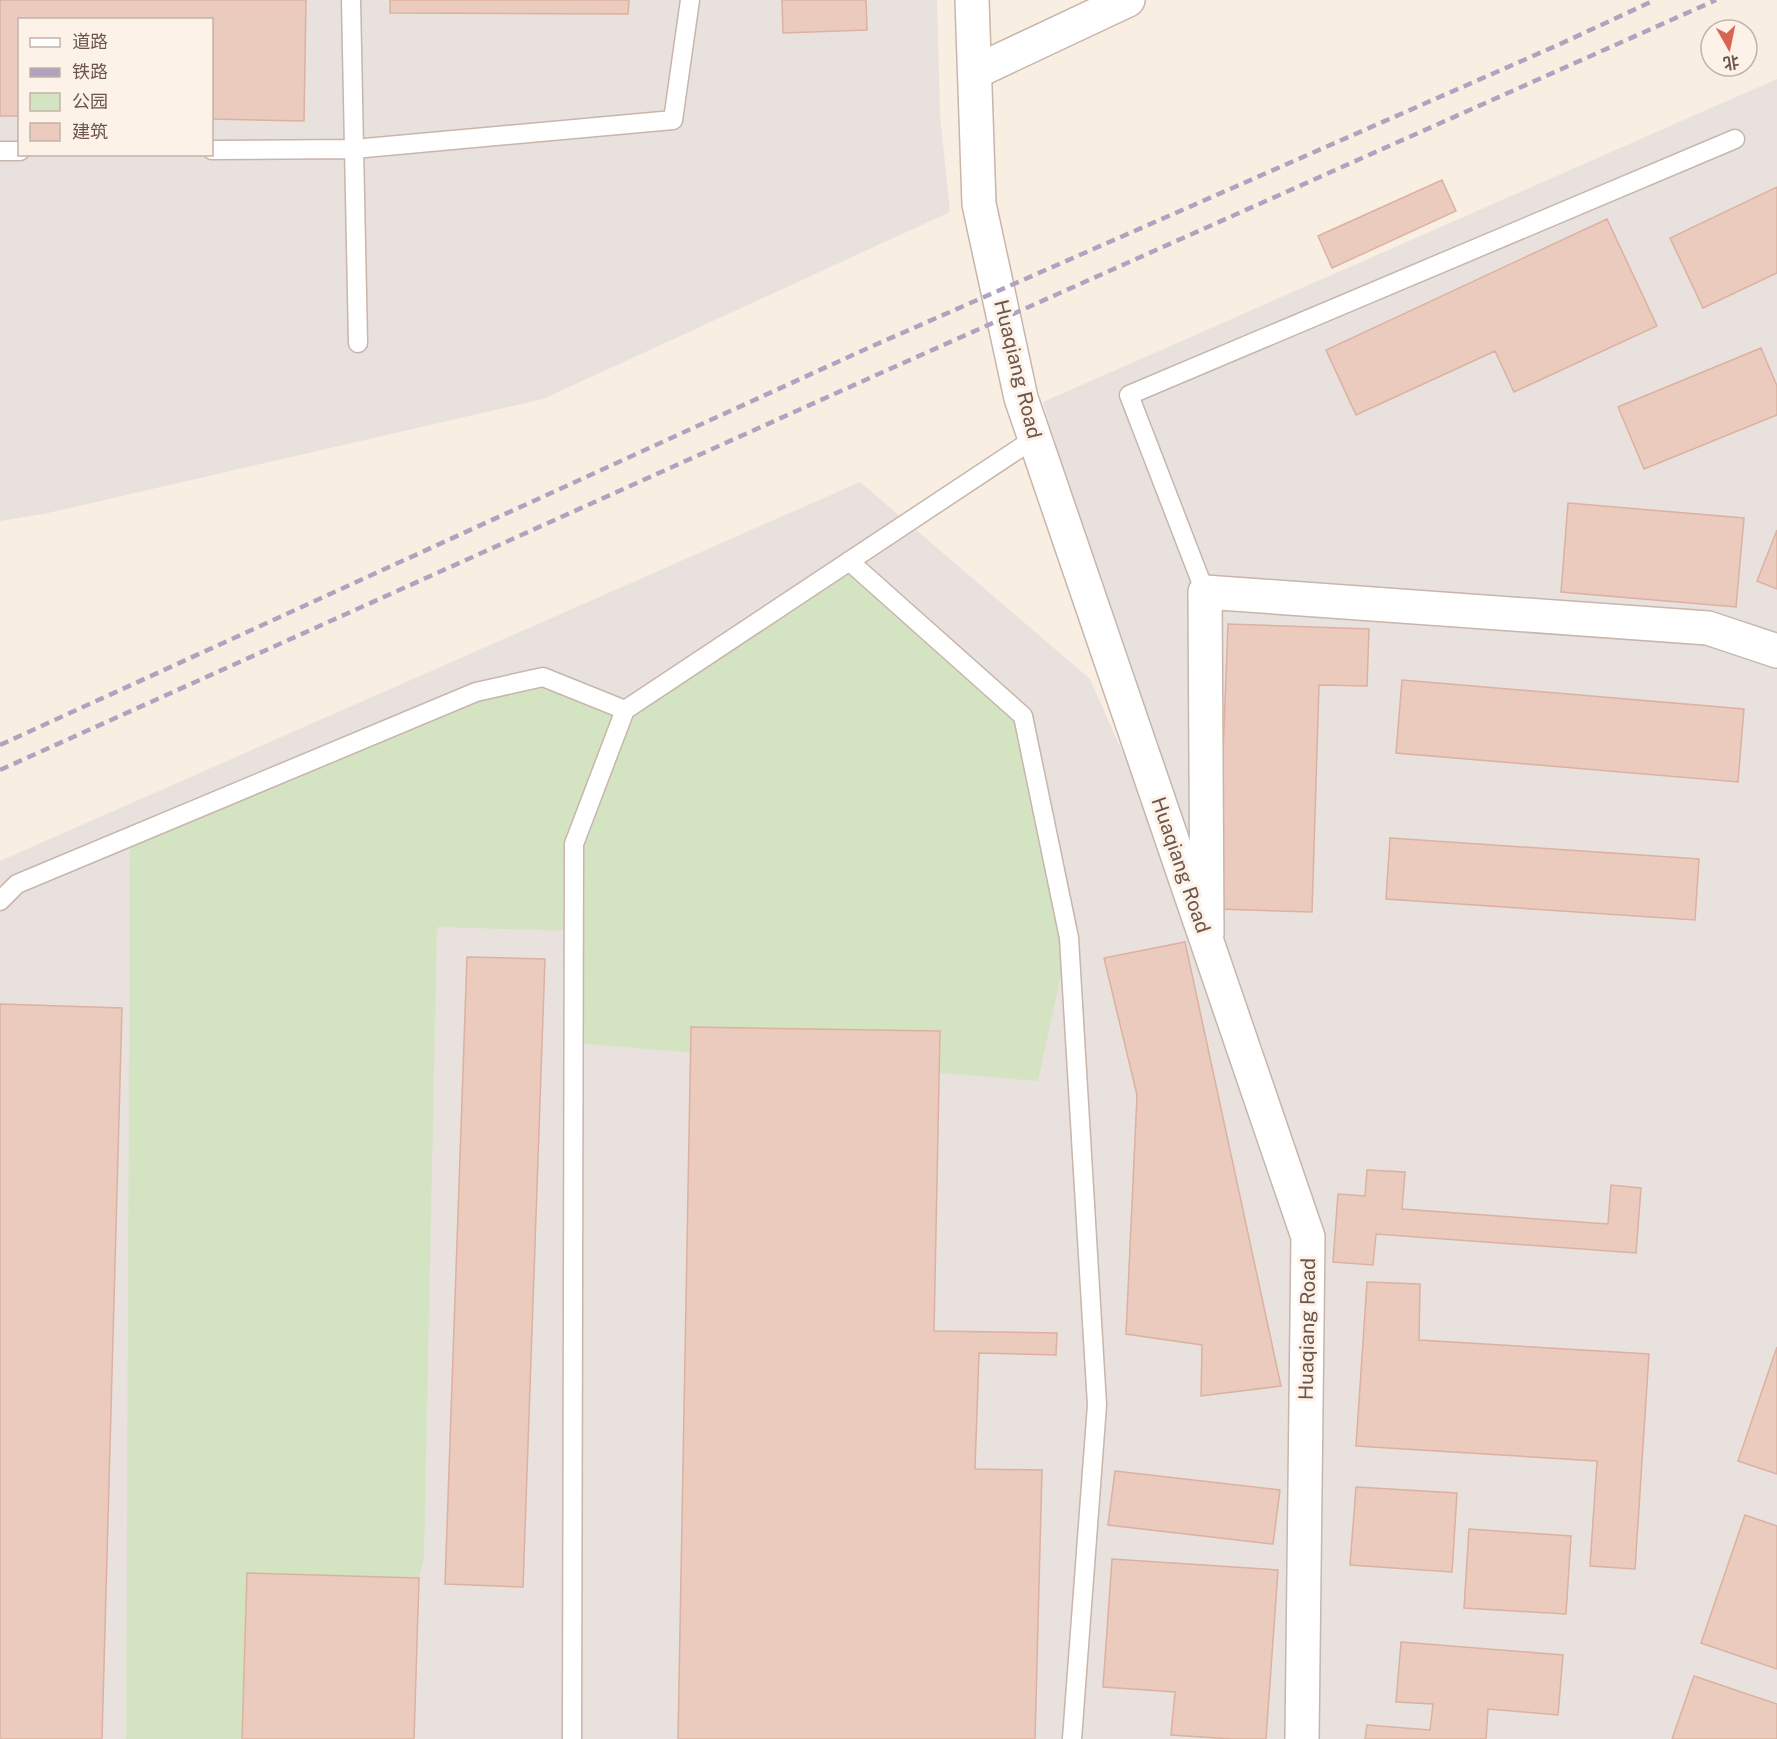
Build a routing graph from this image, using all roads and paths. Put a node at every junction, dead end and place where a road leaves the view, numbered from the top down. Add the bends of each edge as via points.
1 (351, 0) edge
2 (690, 0) edge
3 (972, 0) edge
4 (1128, 0) edge
5 (975, 72) junction
6 (1735, 139) dead end
7 (354, 149) junction
8 (213, 150) edge
9 (0, 151) edge
10 (18, 151) edge
11 (358, 343) dead end
12 (1035, 438) junction
13 (849, 561) junction
14 (1205, 592) junction
15 (1777, 651) edge
16 (625, 710) junction
17 (0, 901) edge
18 (1207, 942) junction
19 (572, 1739) edge
20 (1072, 1739) edge
21 (1302, 1739) edge

1 - 7 lane
2 - 7 lane via 673,120
3 - 5 street, Huaqiang Road
4 - 5 street
5 - 12 street, Huaqiang Road via 979,204 1021,398
6 - 14 lane via 1129,395
7 - 8 lane
7 - 11 lane
9 - 10 lane
12 - 13 lane
12 - 18 street, Huaqiang Road
13 - 16 lane
13 - 20 lane via 1023,716 1069,938 1097,1405
14 - 15 street via 1708,628
14 - 18 street
16 - 17 lane via 543,676 476,692 17,885
16 - 19 lane via 574,844
18 - 21 street, Huaqiang Road via 1308,1237

